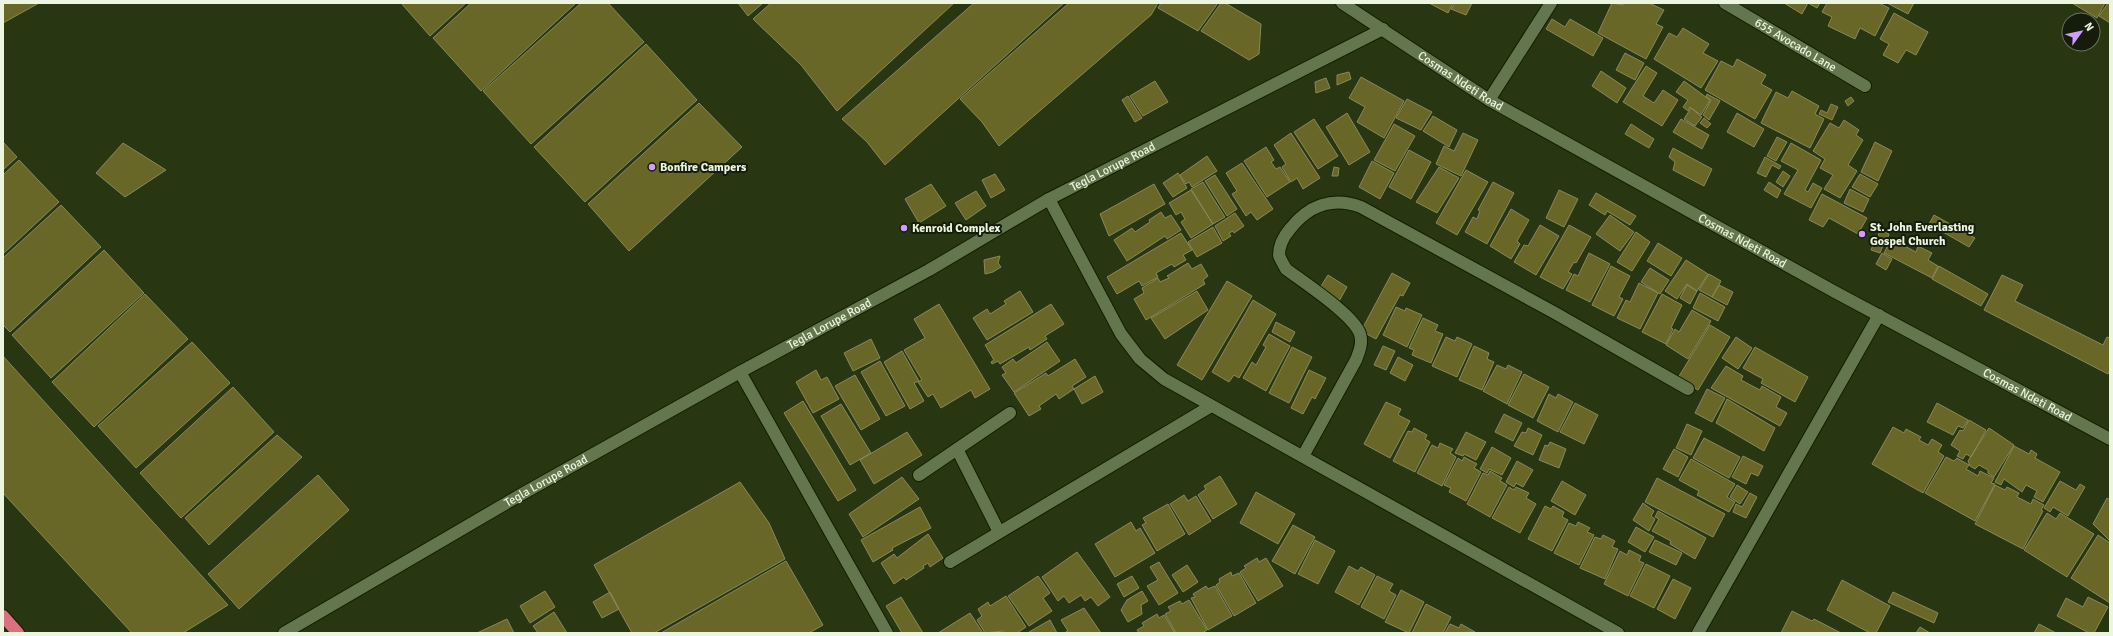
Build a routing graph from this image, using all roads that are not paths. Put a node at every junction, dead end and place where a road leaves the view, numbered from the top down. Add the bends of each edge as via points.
1 (1342, 3) edge
2 (1551, 3) edge
3 (1725, 3) edge
4 (1383, 29) junction
5 (1865, 86) dead end
6 (1489, 100) junction
7 (1049, 199) junction
8 (1879, 315) junction
9 (740, 372) junction
10 (1688, 389) dead end
11 (1211, 406) junction
12 (1010, 413) dead end
13 (2110, 439) edge
14 (957, 449) junction
15 (1303, 456) junction
16 (919, 475) dead end
17 (999, 532) junction
18 (950, 562) dead end
19 (3, 616) edge
20 (18, 633) edge
21 (284, 633) edge
22 (887, 633) edge
23 (1618, 633) edge
24 (1698, 633) edge

1 - 4 street, Cosmas Ndeti Road
2 - 6 street
3 - 5 street, 655 Avocado Lane
4 - 6 street, Cosmas Ndeti Road
4 - 7 street, Tegla Lorupe Road
6 - 8 street, Cosmas Ndeti Road
7 - 9 street, Tegla Lorupe Road via 929,270
7 - 11 street via 1121,334 1140,359 1164,379
8 - 13 street, Cosmas Ndeti Road
8 - 24 street
9 - 21 street, Tegla Lorupe Road via 522,494
9 - 22 street
10 - 15 street via 1361,207 1339,202 1327,203 1311,209 1297,220 1281,244 1279,256 1286,269 1354,322 1361,339 1360,350
11 - 15 street
11 - 17 street
12 - 14 street
14 - 16 street
14 - 17 street
15 - 23 street
17 - 18 street
19 - 20 highway

